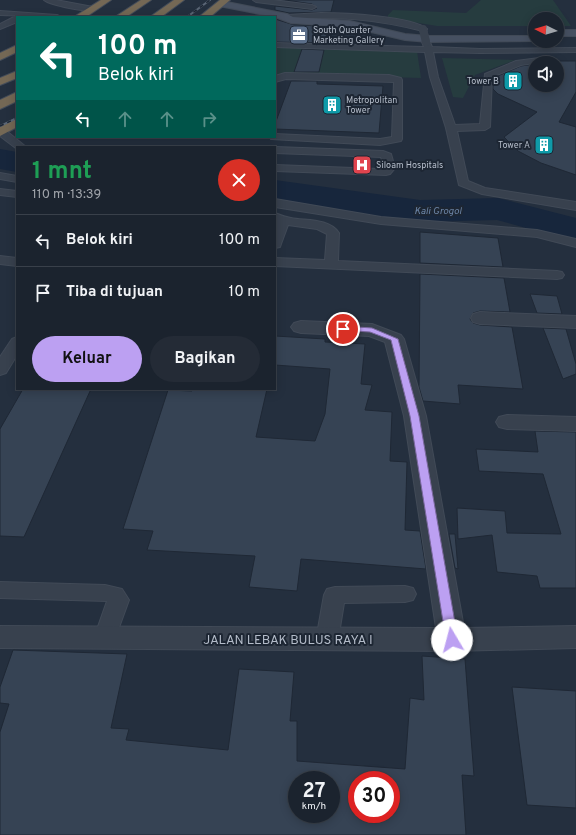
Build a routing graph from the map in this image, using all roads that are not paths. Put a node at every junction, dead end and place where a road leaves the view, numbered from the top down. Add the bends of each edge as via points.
1 (46, 0) edge
2 (107, 0) edge
3 (147, 0) edge
4 (180, 0) edge
5 (256, 0) edge
6 (224, 2) edge
7 (320, 8) dead end
8 (93, 9) junction
9 (0, 13) edge
10 (23, 16) edge
11 (81, 16) edge
12 (122, 16) edge
13 (156, 16) edge
14 (205, 16) edge
15 (289, 18) junction
16 (16, 19) edge
17 (276, 21) edge
18 (0, 27) edge
19 (528, 33) edge
20 (564, 33) edge
21 (576, 33) edge
22 (489, 36) junction
23 (528, 39) edge
24 (564, 39) edge
25 (576, 39) edge
26 (276, 44) edge
27 (428, 46) junction
28 (16, 49) edge
29 (576, 50) edge
30 (576, 54) edge
31 (0, 57) edge
32 (512, 57) dead end
33 (16, 74) edge
34 (276, 79) edge
35 (0, 82) edge
36 (16, 97) edge
37 (0, 105) edge
38 (16, 126) edge
39 (451, 128) junction
40 (276, 137) edge
41 (13, 139) edge
42 (276, 150) edge
43 (276, 168) edge
44 (0, 176) edge
45 (16, 179) edge
46 (0, 192) edge
47 (16, 194) edge
48 (276, 203) edge
49 (576, 206) edge
50 (279, 220) edge
51 (276, 242) edge
52 (576, 243) edge
53 (0, 260) edge
54 (16, 262) edge
55 (276, 262) edge
56 (331, 265) junction
57 (557, 275) dead end
58 (480, 318) dead end
59 (576, 322) edge
60 (301, 327) dead end
61 (16, 344) edge
62 (0, 370) edge
63 (507, 422) dead end
64 (576, 424) edge
65 (0, 590) edge
66 (405, 594) dead end
67 (576, 637) edge
68 (0, 638) edge
69 (105, 638) junction
70 (327, 640) junction
71 (452, 640) junction

1 - 8 lane
2 - 8 highway
3 - 12 highway
4 - 13 highway
5 - 7 lane
6 - 14 highway
6 - 15 street
8 - 11 highway
9 - 10 lane
15 - 17 street
15 - 22 street via 350,24 405,37 428,39
15 - 27 lane, bridge via 316,15 358,16 400,23 423,29
16 - 18 lane
19 - 22 street
20 - 21 street
22 - 23 street
24 - 25 street
26 - 27 lane
27 - 29 lane via 480,51
27 - 32 lane via 439,55
27 - 39 lane via 434,77
28 - 31 highway
30 - 39 lane via 519,63 488,76 485,127
33 - 35 highway
34 - 40 lane via 285,76 398,80 397,139 380,142
36 - 37 highway
38 - 41 highway
39 - 49 lane via 462,183 482,191
42 - 43 lane via 383,154 387,156 390,168 386,172
44 - 45 lane
46 - 47 lane
48 - 52 lane via 417,225 508,229
50 - 51 lane via 279,236
50 - 56 lane via 329,228 333,233
53 - 54 lane
55 - 56 lane
56 - 57 lane
58 - 59 street
60 - 71 street via 372,330 394,339 415,416
61 - 62 lane
63 - 64 street
65 - 69 lane via 114,595 118,600
66 - 70 lane via 334,595
67 - 71 street, JALAN LEBAK BULUS RAYA I
68 - 69 street, JALAN LEBAK BULUS RAYA I
69 - 70 street, JALAN LEBAK BULUS RAYA I
70 - 71 street, JALAN LEBAK BULUS RAYA I

